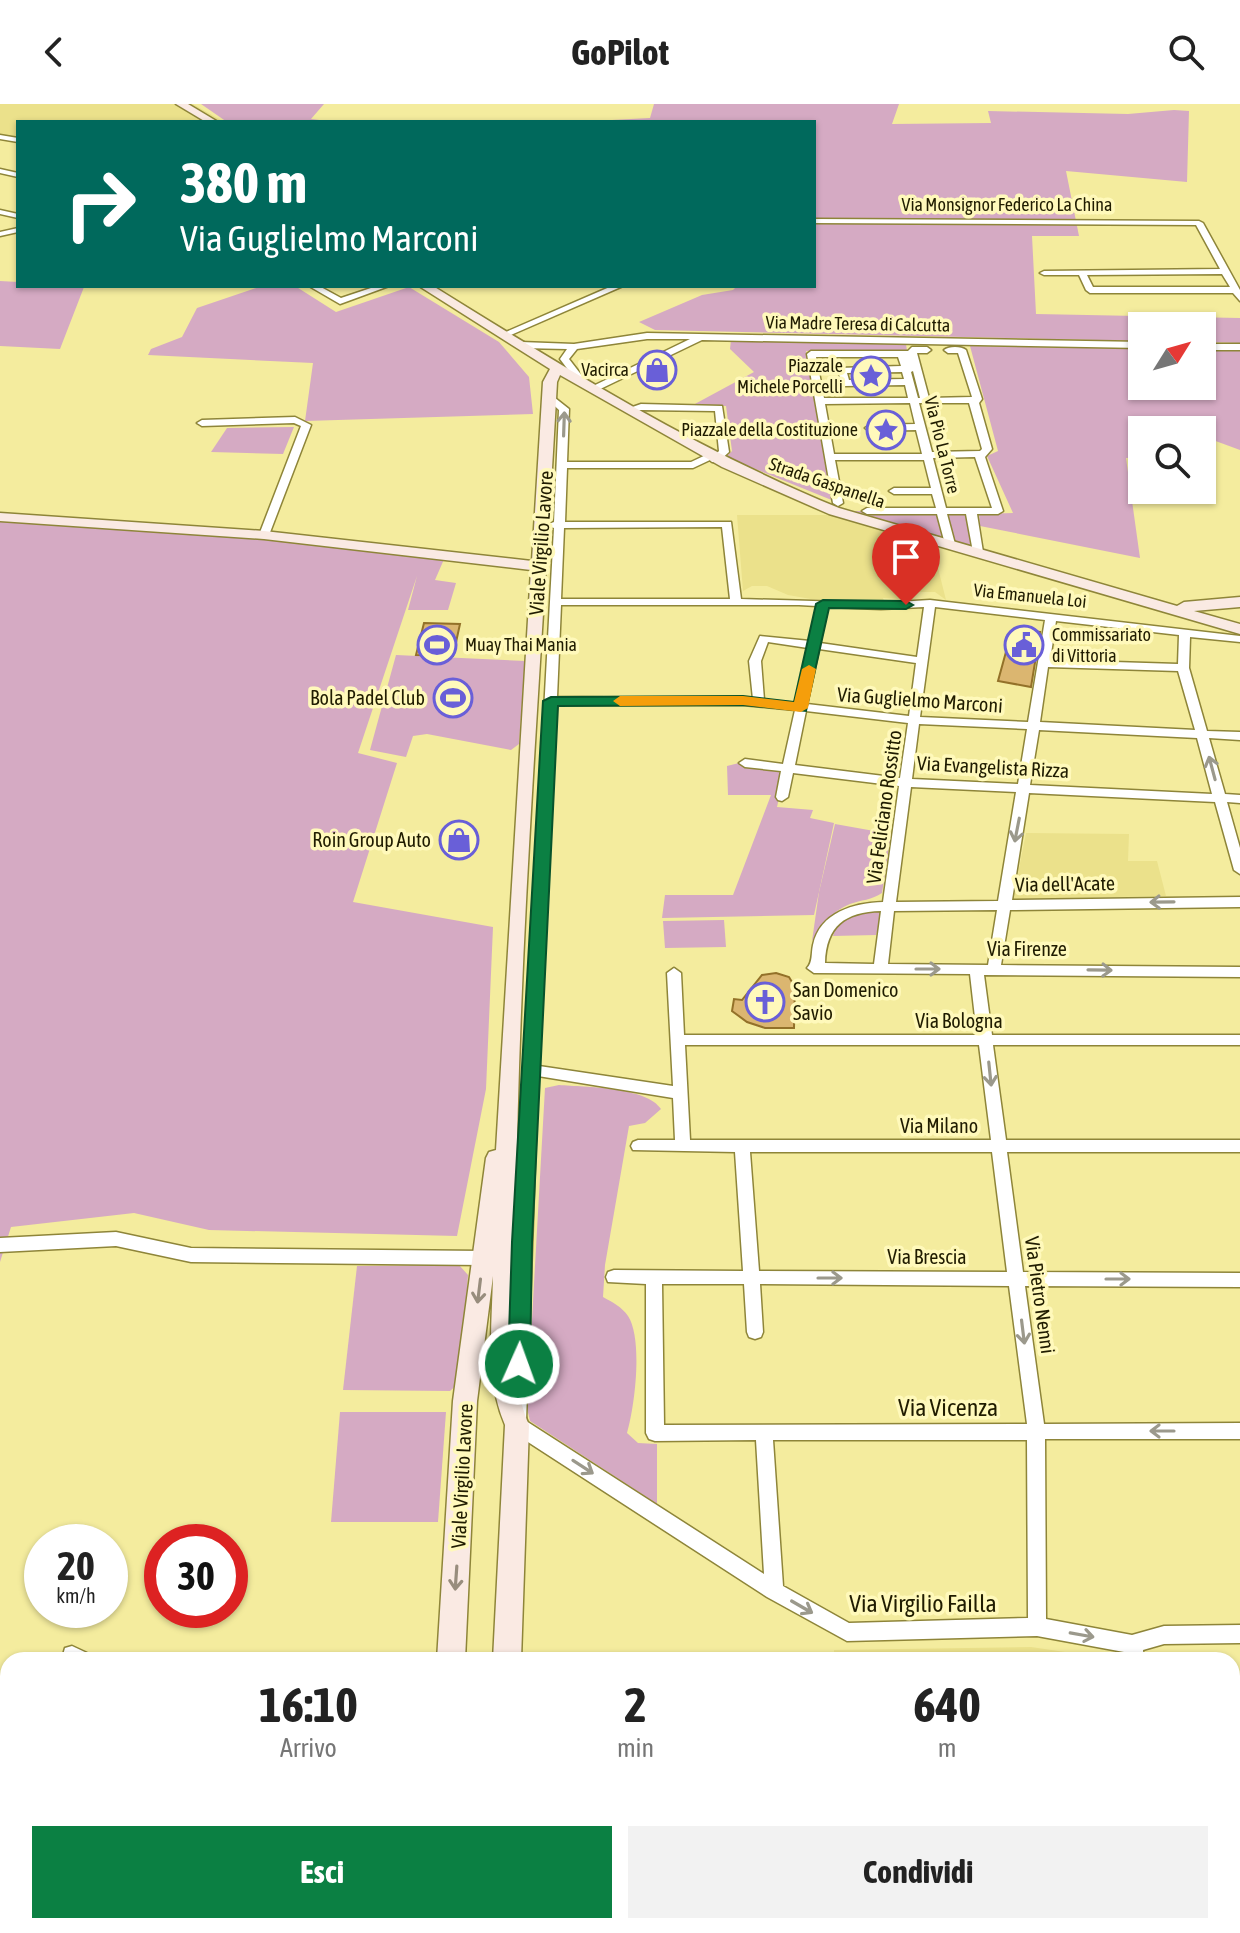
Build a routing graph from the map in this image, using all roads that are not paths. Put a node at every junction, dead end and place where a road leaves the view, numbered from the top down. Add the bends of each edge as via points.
1 (181, 104) edge
2 (209, 120) edge
3 (816, 221) edge
4 (1225, 270) junction
5 (1240, 271) edge
6 (1082, 272) junction
7 (1044, 273) dead end
8 (316, 288) edge
9 (379, 288) edge
10 (428, 288) edge
11 (615, 288) edge
12 (1238, 294) edge
13 (702, 337) junction
14 (511, 340) junction
15 (1128, 345) edge
16 (574, 347) junction
17 (1216, 347) edge
18 (1240, 347) edge
19 (552, 348) junction
20 (908, 354) junction
21 (540, 357) junction
22 (912, 369) junction
23 (557, 371) junction
24 (909, 382) junction
25 (587, 385) junction
26 (976, 400) junction
27 (918, 402) junction
28 (820, 403) junction
29 (629, 410) junction
30 (202, 423) dead end
31 (921, 427) junction
32 (870, 428) dead end
33 (927, 454) junction
34 (983, 454) junction
35 (829, 455) junction
36 (712, 458) junction
37 (562, 465) junction
38 (894, 491) dead end
39 (936, 491) junction
40 (838, 503) dead end
41 (867, 511) dead end
42 (941, 511) junction
43 (971, 511) junction
44 (0, 517) edge
45 (551, 525) junction
46 (264, 535) junction
47 (950, 544) junction
48 (978, 552) junction
49 (539, 566) junction
50 (1150, 601) junction
51 (557, 602) junction
52 (736, 602) junction
53 (1240, 602) edge
54 (930, 603) junction
55 (823, 604) junction
56 (1180, 608) junction
57 (1051, 616) junction
58 (1240, 626) edge
59 (1215, 629) junction
60 (1185, 632) junction
61 (1240, 639) edge
62 (814, 646) junction
63 (923, 661) junction
64 (1044, 663) junction
65 (1183, 668) junction
66 (759, 703) junction
67 (550, 708) junction
68 (801, 708) junction
69 (531, 714) junction
70 (916, 720) junction
71 (1034, 726) junction
72 (1203, 734) junction
73 (1240, 736) edge
74 (745, 763) dead end
75 (788, 769) junction
76 (906, 783) junction
77 (1025, 790) junction
78 (782, 797) dead end
79 (1220, 799) junction
80 (1240, 799) edge
81 (1240, 870) edge
82 (1240, 902) edge
83 (1003, 904) junction
84 (890, 905) junction
85 (816, 968) joint
86 (880, 969) junction
87 (976, 969) junction
88 (994, 969) junction
89 (1240, 972) edge
90 (674, 973) dead end
91 (678, 1040) junction
92 (1240, 1040) edge
93 (986, 1041) junction
94 (532, 1070) junction
95 (680, 1093) junction
96 (507, 1103) junction
97 (638, 1146) dead end
98 (683, 1146) junction
99 (742, 1146) junction
100 (997, 1146) junction
101 (1240, 1146) edge
102 (0, 1245) edge
103 (483, 1258) junction
104 (614, 1277) dead end
105 (654, 1277) junction
106 (752, 1278) junction
107 (1016, 1279) junction
108 (1240, 1280) edge
109 (755, 1332) dead end
110 (517, 1425) junction
111 (1036, 1431) junction
112 (1240, 1431) edge
113 (764, 1433) junction
114 (774, 1591) junction
115 (1037, 1627) junction
116 (1240, 1634) edge
117 (451, 1652) edge
118 (507, 1652) edge
119 (1133, 1652) edge

1 - 2 street
3 - 4 street, Via Monsignor Federico La China via 1199,223
4 - 5 street
4 - 6 street
4 - 12 street
6 - 7 street
6 - 12 street via 1090,290
8 - 9 street via 338,301
10 - 14 street
11 - 14 street
13 - 15 street, Via Madre Teresa di Calcutta
13 - 16 street, Via Madre Teresa di Calcutta via 647,336
13 - 25 street
14 - 19 street, Via Madre Teresa di Calcutta
14 - 21 street, Strada Gaspanella
14 - 23 street
16 - 19 street, Via Madre Teresa di Calcutta
16 - 23 street
17 - 18 street
19 - 21 street
20 - 22 street, Via Pio La Torre
20 - 26 street via 962,350
20 - 28 street via 811,354
21 - 23 street, Strada Gaspanella
22 - 24 street, Via Pio La Torre
22 - 24 street via 842,370 845,383
22 - 27 street
23 - 25 street, Strada Gaspanella
23 - 25 street via 564,387
37 -> 23 street via 564,409
23 - 45 street, Viale Virgilio Lavore
24 - 27 street, Via Pio La Torre
25 - 29 street, Strada Gaspanella
26 - 27 street
26 - 34 street via 987,449
27 - 28 street
27 - 31 street, Via Pio La Torre
28 - 35 street
29 - 36 street, Strada Gaspanella
29 - 36 street via 719,408 724,452
30 - 46 street via 295,420 306,425
31 - 32 street
31 - 33 street, Via Pio La Torre
33 - 34 street
33 - 35 street
33 - 39 street, Via Pio La Torre
34 - 43 street via 998,511
35 - 40 street
36 - 37 street via 693,465
36 - 47 street, Strada Gaspanella via 834,511
37 - 45 street
38 - 39 street
39 - 42 street, Via Pio La Torre
41 - 42 street
42 - 43 street
42 - 47 street, Via Pio La Torre
43 - 48 street
44 - 46 street
45 - 49 street, Viale Virgilio Lavore
45 - 51 street
45 - 52 street via 727,524
46 - 49 street
47 - 48 street, Strada Gaspanella
48 - 50 street, Strada Gaspanella
49 - 69 street, Viale Virgilio Lavore
50 - 56 street, Strada Gaspanella
50 - 59 street, Strada Gaspanella
51 - 52 street, Via Emanuela Loi
51 - 67 street
52 - 55 street, Via Emanuela Loi
53 - 56 street
54 - 55 street, Via Emanuela Loi
54 - 57 street, Via Emanuela Loi
54 - 63 street, Via Feliciano Rossitto
55 - 62 street
56 - 58 street, Strada Gaspanella
57 - 60 street, Via Emanuela Loi
57 - 64 street
58 - 59 street, Strada Gaspanella
59 - 60 street, Via Emanuela Loi
59 - 61 street, Via Emanuela Loi
60 - 65 street
62 - 63 street
62 - 66 street via 764,638 755,661
62 - 68 street
63 - 70 street, Via Feliciano Rossitto
64 - 65 street
64 - 71 street
65 - 72 street
66 - 67 street, Via Guglielmo Marconi
66 - 68 street, Via Guglielmo Marconi
67 - 69 street, Via Guglielmo Marconi
67 - 94 street
68 - 70 street, Via Guglielmo Marconi
68 - 75 street
69 - 96 street, Viale Virgilio Lavore
70 - 71 street, Via Guglielmo Marconi
70 - 76 street, Via Feliciano Rossitto
71 - 72 street, Via Guglielmo Marconi
71 - 77 street
72 - 73 street, Via Guglielmo Marconi
79 -> 72 street
74 - 75 street, Via Evangelista Rizza
75 - 76 street, Via Evangelista Rizza
75 - 78 street
76 - 77 street, Via Evangelista Rizza
76 - 84 street, Via Feliciano Rossitto
77 - 79 street, Via Evangelista Rizza
77 -> 83 street
79 - 80 street, Via Evangelista Rizza
79 - 81 street
82 -> 83 street, Via dell'Acate
83 - 84 street, Via dell'Acate
83 - 88 street
84 - 85 street, Via dell'Acate via 861,907 839,916 823,931
84 - 86 street, Via Feliciano Rossitto
85 - 86 street, Via Firenze
86 -> 87 street, Via Firenze
87 - 88 street, Via Firenze
87 - 93 street, Via Pietro Nenni
88 -> 89 street, Via Firenze
90 - 91 street
91 - 93 street, Via Bologna
91 - 95 street
92 - 93 street, Via Bologna
93 -> 100 street, Via Pietro Nenni
94 - 95 street
94 - 110 street
95 - 98 street
96 - 103 street, Viale Virgilio Lavore
96 - 110 street, Viale Virgilio Lavore via 503,1362
97 - 98 street, Via Milano
98 - 99 street, Via Milano
99 - 100 street, Via Milano
99 - 106 street
100 - 101 street, Via Milano
100 - 107 street, Via Pietro Nenni
102 - 103 street via 116,1239 191,1255
103 -> 117 street, Viale Virgilio Lavore via 465,1401
104 - 105 street, Via Brescia
105 - 106 street, Via Brescia
105 - 113 street, Via Vicenza via 655,1433
106 -> 107 street, Via Brescia
106 - 109 street
107 -> 108 street, Via Brescia
107 -> 111 street, Via Pietro Nenni
110 -> 114 street, Via Virgilio Failla
110 - 118 street, Viale Virgilio Lavore
112 -> 111 street, Via Vicenza
111 - 113 street, Via Vicenza
111 - 115 street, Via Pietro Nenni
113 - 114 street
114 -> 115 street, Via Virgilio Failla via 847,1632
115 -> 119 street, Via Virgilio Failla
116 - 119 street, Via Virgilio Failla via 1164,1635

